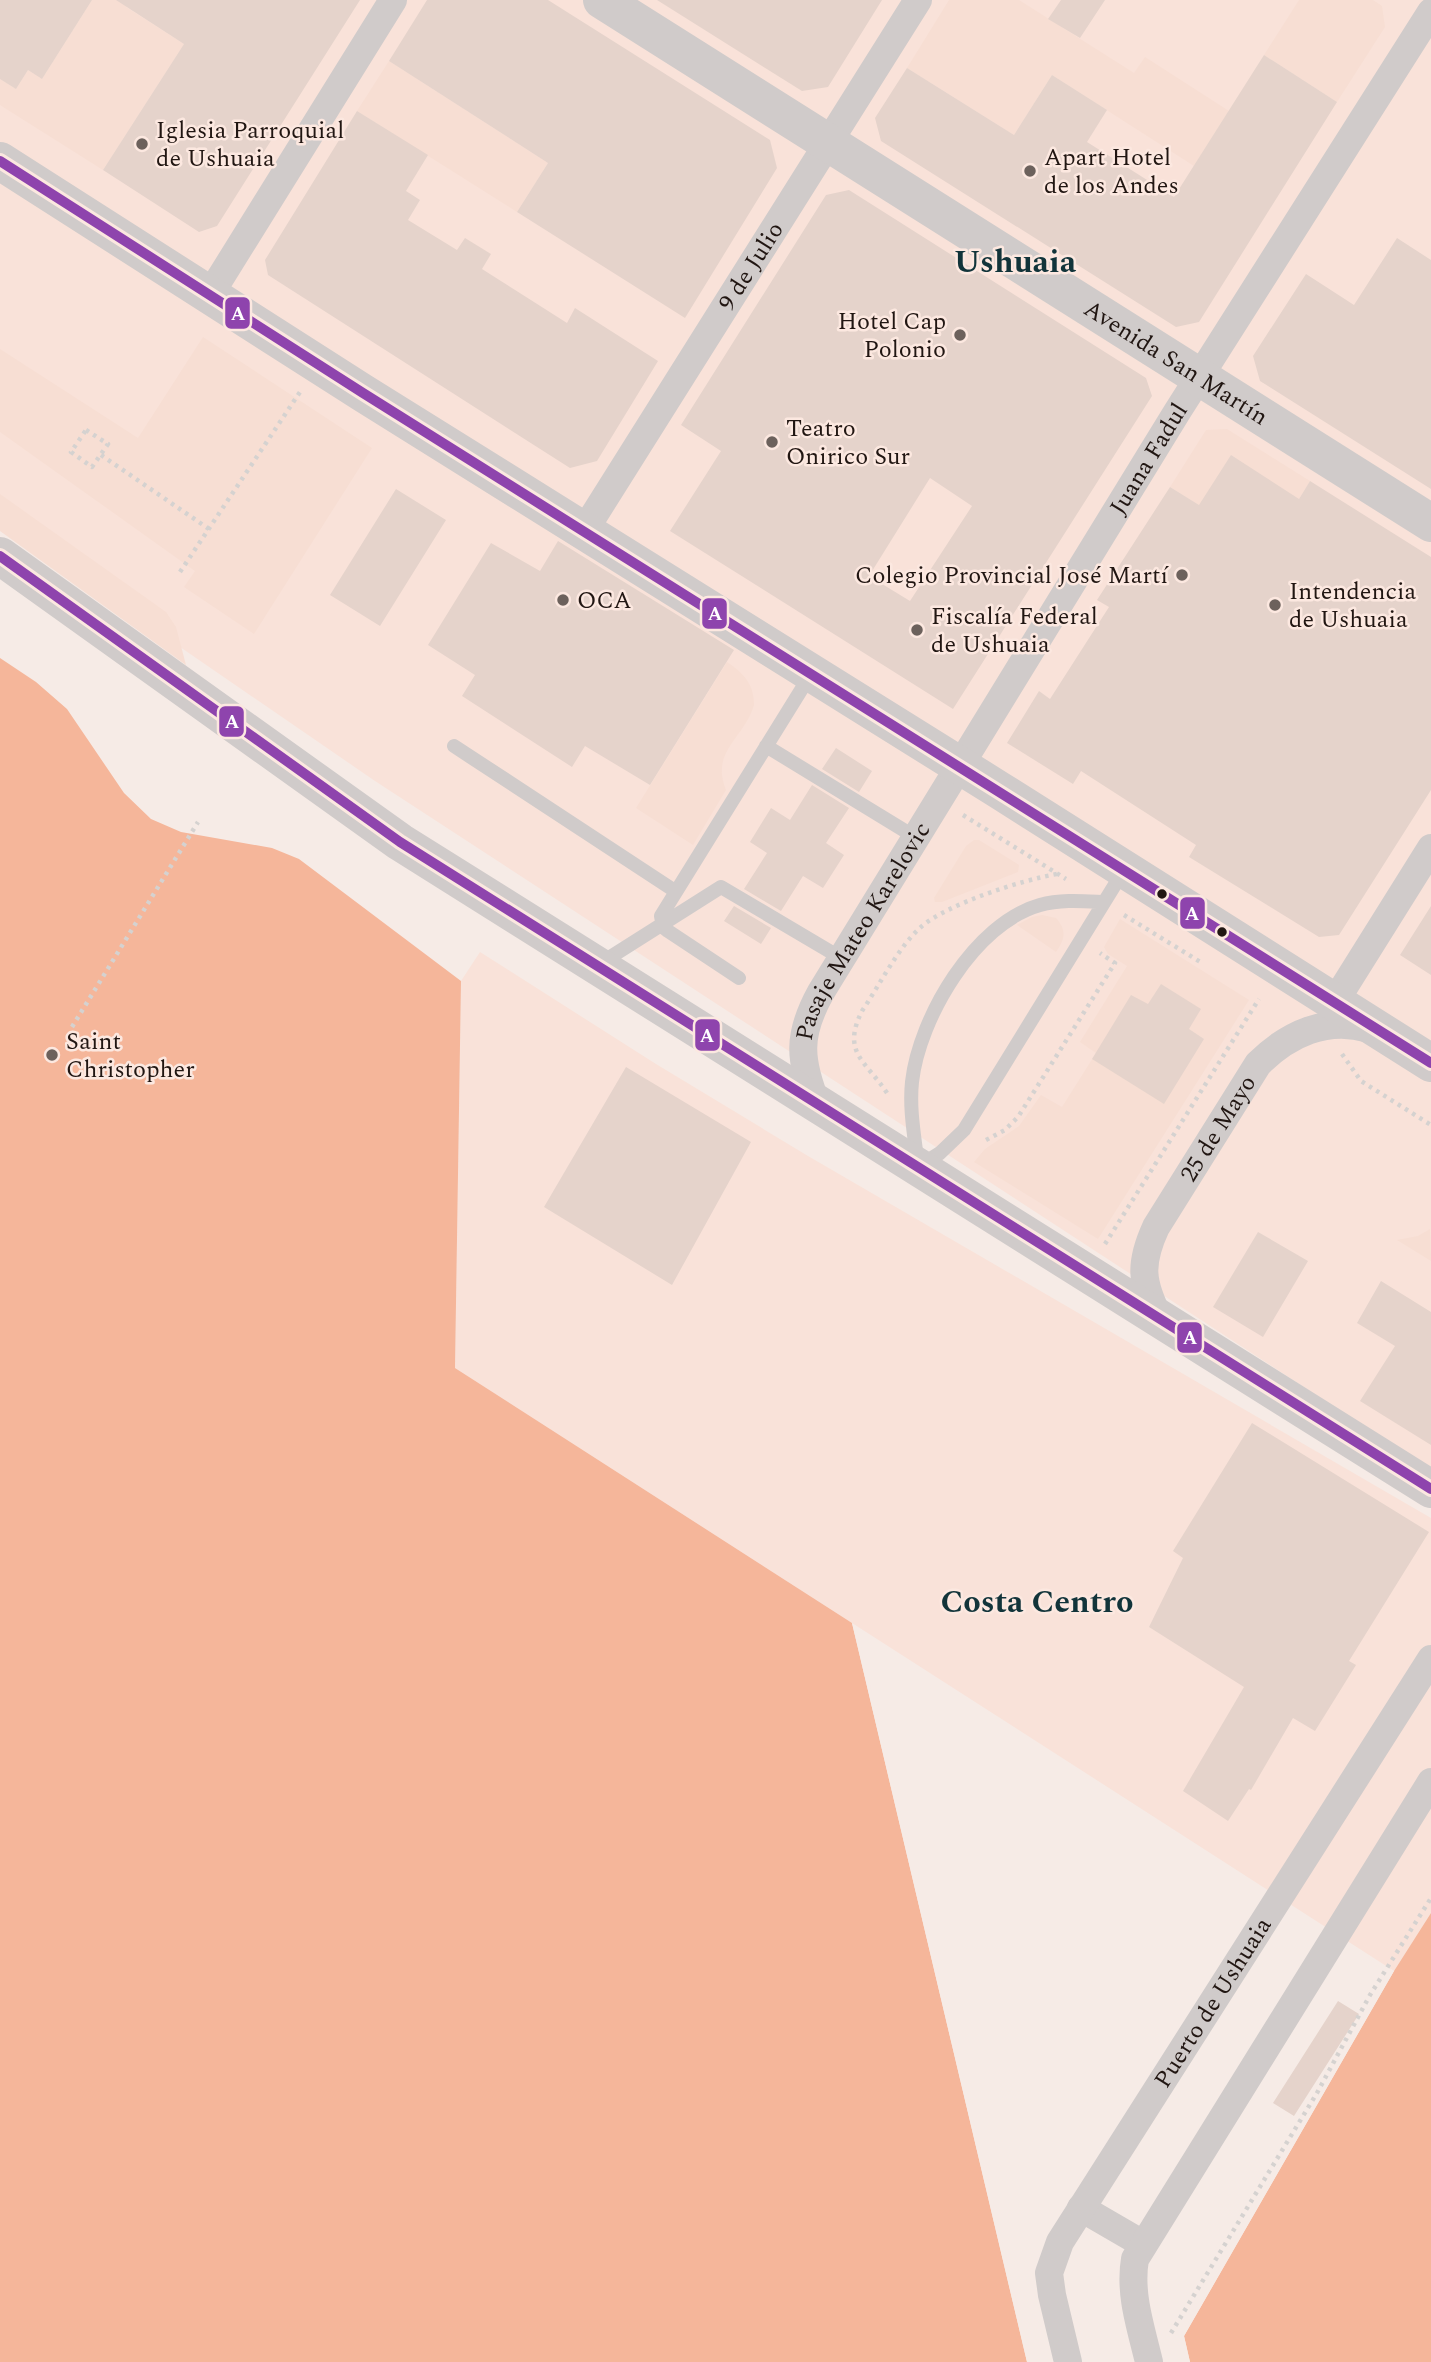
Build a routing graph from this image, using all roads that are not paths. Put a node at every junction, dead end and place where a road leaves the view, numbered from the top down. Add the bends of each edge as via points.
1 (393, 0) edge
2 (602, 0) edge
3 (918, 0) edge
4 (1425, 0) edge
5 (1431, 4) edge
6 (1431, 12) edge
7 (829, 143) junction
8 (0, 161) edge
9 (209, 296) junction
10 (1199, 377) junction
11 (1431, 523) edge
12 (584, 531) junction
13 (0, 556) edge
14 (811, 673) junction
15 (454, 746) dead end
16 (766, 746) junction
17 (959, 765) junction
18 (915, 837) junction
19 (1431, 848) edge
20 (1124, 869) junction
21 (675, 891) junction
22 (1104, 902) junction
23 (662, 925) junction
24 (841, 958) junction
25 (596, 966) junction
26 (739, 978) dead end
27 (1321, 1016) junction
28 (1431, 1063) edge
29 (817, 1105) junction
30 (916, 1152) junction
31 (1158, 1318) junction
32 (1431, 1489) edge
33 (1431, 1659) edge
34 (1431, 1782) edge
35 (1081, 2208) junction
36 (1143, 2244) junction
37 (1068, 2362) edge
38 (1149, 2362) edge

1 - 9 street
2 - 7 main road, Avenida San Martín
3 - 7 street, 9 de Julio
4 - 5 street
6 - 10 street, Juana Fadul
7 - 10 main road, Avenida San Martín
7 - 12 street, 9 de Julio
8 - 9 main road
9 - 12 main road
10 - 11 main road, Avenida San Martín
10 - 17 street, Juana Fadul
12 - 14 main road
13 - 25 main road via 400,842
14 - 16 lane
14 - 17 main road
15 - 21 lane
16 - 18 lane
16 - 21 lane
17 - 18 street, Pasaje Mateo Karelovic
17 - 20 main road
18 - 24 street, Pasaje Mateo Karelovic
19 - 27 street, 25 de Mayo
20 - 22 lane
20 - 27 main road
21 - 23 lane via 660,916
22 - 30 lane via 964,1130 940,1153
22 - 30 lane via 1059,901 1018,914 965,961 938,1005 918,1055 912,1082
23 - 24 lane via 721,887
23 - 25 lane
23 - 26 lane
24 - 29 street, Pasaje Mateo Karelovic via 808,1014 803,1035 802,1057
25 - 29 main road
27 - 28 main road via 1382,1032
27 - 31 street, 25 de Mayo via 1258,1064 1156,1227 1147,1246 1143,1280
29 - 30 main road
30 - 31 main road
31 - 32 main road
33 - 35 street, Puerto de Ushuaia
34 - 36 street
35 - 36 street
35 - 37 street, Puerto de Ushuaia via 1060,2242 1049,2273
36 - 38 street via 1132,2275

